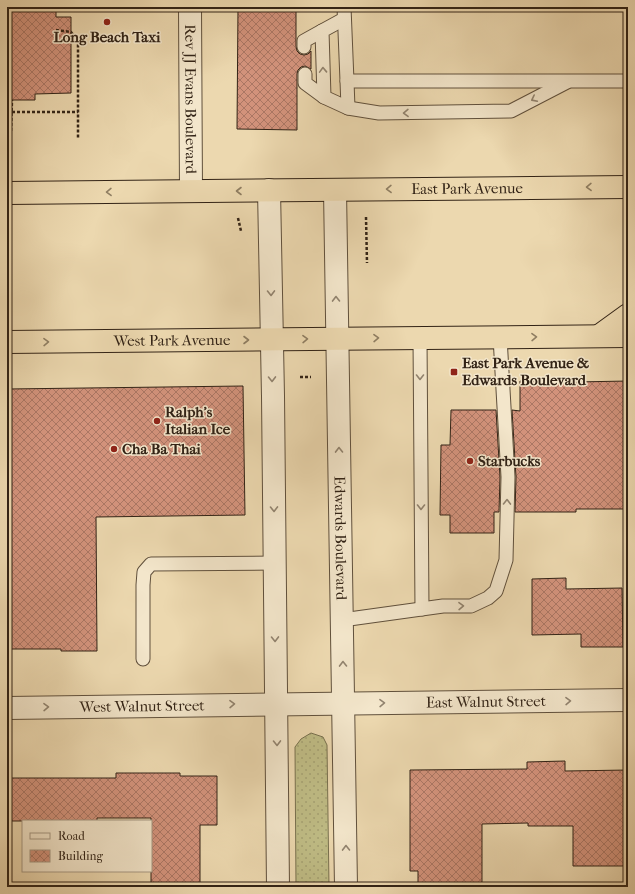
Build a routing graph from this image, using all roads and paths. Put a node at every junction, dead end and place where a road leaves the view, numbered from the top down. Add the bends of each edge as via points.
1 (190, 7) edge
2 (344, 13) edge
3 (56, 30) dead end
4 (322, 31) junction
5 (304, 47) dead end
6 (305, 74) dead end
7 (347, 81) junction
8 (568, 81) junction
9 (628, 81) edge
10 (324, 96) junction
11 (12, 100) dead end
12 (348, 108) junction
13 (12, 112) junction
14 (78, 112) junction
15 (11, 131) dead end
16 (78, 139) dead end
17 (628, 187) edge
18 (269, 190) junction
19 (335, 190) junction
20 (191, 191) junction
21 (7, 193) edge
22 (366, 215) dead end
23 (238, 217) dead end
24 (241, 231) dead end
25 (367, 263) dead end
26 (628, 315) edge
27 (599, 336) junction
28 (628, 336) edge
29 (500, 337) junction
30 (337, 338) junction
31 (420, 338) junction
32 (272, 340) junction
33 (7, 342) edge
34 (275, 563) junction
35 (422, 609) junction
36 (342, 620) junction
37 (143, 658) dead end
38 (628, 700) edge
39 (343, 703) junction
40 (276, 704) junction
41 (7, 708) edge
42 (278, 887) edge
43 (346, 887) edge

1 - 20 street, Rev JJ Evans Boulevard
2 - 4 lane
2 - 7 lane
3 - 14 path via 71,32 78,41
4 - 5 lane via 304,41
10 -> 4 lane
6 - 10 lane via 305,83
7 - 8 lane
7 - 12 lane
8 - 9 lane
8 -> 12 lane via 511,111 379,113
10 - 12 lane
11 - 13 path
13 - 14 path
13 - 15 path
14 - 16 path
17 -> 19 highway, East Park Avenue
18 - 19 highway, East Park Avenue
18 -> 20 highway
18 -> 32 street
30 -> 19 street, Edwards Boulevard
20 -> 21 highway
22 - 25 path
23 - 24 path
26 - 27 highway
27 - 28 highway
29 -> 27 highway
29 - 31 highway
35 -> 29 lane via 470,606 488,598 496,591 506,560 508,477
30 -> 31 highway
32 -> 30 highway, West Park Avenue
36 -> 30 street, Edwards Boulevard
31 -> 35 lane
33 -> 32 highway, West Park Avenue
32 -> 34 street
34 - 37 lane via 151,564 144,572
34 -> 40 street
35 - 36 lane
39 -> 36 street, Edwards Boulevard
39 -> 38 street, East Walnut Street
39 - 40 street, East Walnut Street
43 -> 39 street, Edwards Boulevard
41 -> 40 street, West Walnut Street
40 -> 42 street

